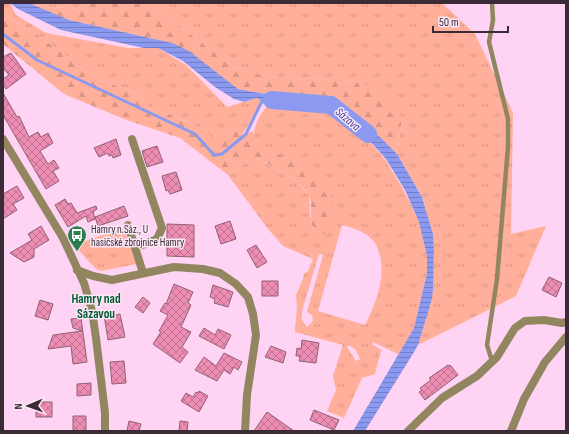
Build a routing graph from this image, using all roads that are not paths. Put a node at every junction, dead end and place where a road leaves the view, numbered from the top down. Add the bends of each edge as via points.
1 (492, 3) edge
2 (3, 139) edge
3 (132, 139) dead end
4 (128, 225) dead end
5 (136, 248) junction
6 (77, 270) junction
7 (143, 274) junction
8 (566, 322) edge
9 (566, 337) edge
10 (492, 361) junction
11 (513, 430) edge
12 (105, 431) edge
13 (245, 431) edge
14 (408, 431) edge

1 - 10 lane via 493,20 489,42 508,119 508,133 497,279 487,345
2 - 6 street via 63,238
3 - 5 street via 162,228 157,239
4 - 5 street
5 - 7 street
6 - 7 street via 112,280
6 - 12 street via 90,304 96,338
7 - 13 street via 174,267 203,269 220,273 236,284 248,297 256,335 246,394
8 - 10 street via 525,321 515,328
9 - 11 street via 545,362 524,399
10 - 14 street via 477,376 442,398

